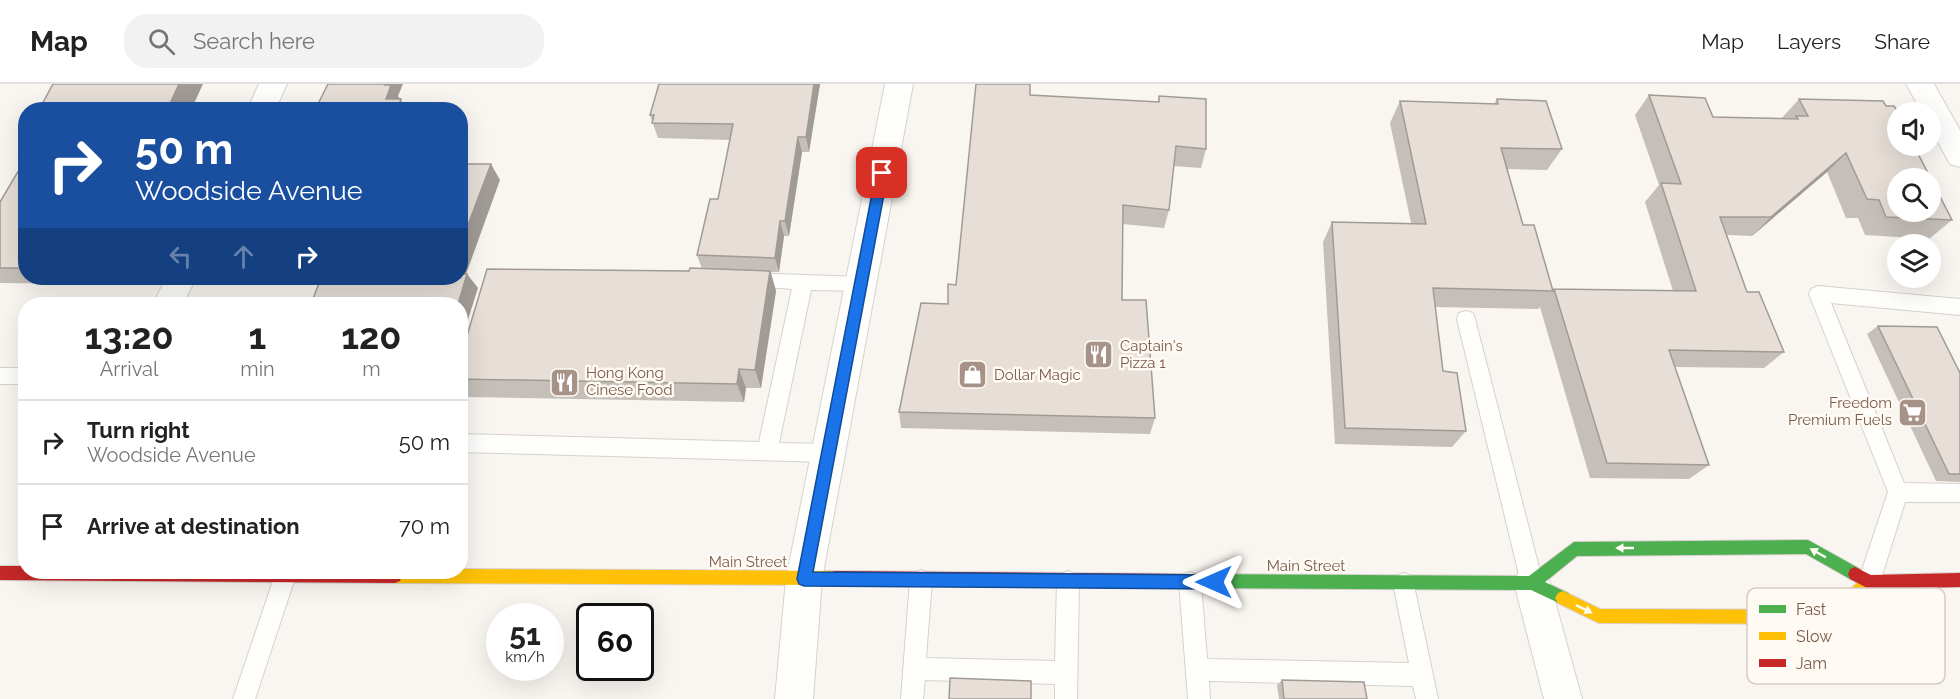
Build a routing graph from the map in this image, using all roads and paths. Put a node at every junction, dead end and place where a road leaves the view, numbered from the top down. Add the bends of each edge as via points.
1 (273, 84) edge
2 (899, 84) edge
3 (1920, 84) edge
4 (265, 102) edge
5 (1960, 156) edge
6 (732, 280) edge
7 (803, 282) junction
8 (861, 284) junction
9 (1960, 307) edge
10 (1466, 318) dead end
11 (0, 376) edge
12 (18, 376) edge
13 (468, 443) edge
14 (767, 450) junction
15 (828, 453) junction
16 (1898, 492) junction
17 (1960, 493) edge
18 (0, 573) edge
19 (18, 573) edge
20 (468, 575) edge
21 (283, 579) edge
22 (804, 579) junction
23 (921, 580) junction
24 (1960, 580) edge
25 (1068, 581) junction
26 (1190, 582) junction
27 (1869, 582) junction
28 (1404, 583) junction
29 (1532, 583) junction
30 (1862, 588) edge
31 (1747, 617) edge
32 (915, 669) junction
33 (1197, 670) junction
34 (1066, 673) junction
35 (1422, 675) junction
36 (244, 699) edge
37 (794, 699) edge
38 (912, 699) edge
39 (1066, 699) edge
40 (1199, 699) edge
41 (1427, 699) edge
42 (1563, 699) edge

1 - 4 street
2 - 8 street
3 - 5 street
6 - 7 lane
7 - 8 lane
7 - 14 lane
8 - 15 street
9 - 16 lane via 1818,294
10 - 29 lane
11 - 12 lane
13 - 14 lane
14 - 15 lane
15 - 22 street
16 - 17 lane
16 - 27 lane
18 - 19 main road, Main Street
20 - 22 main road, Main Street
21 - 36 lane
22 - 23 main road, Main Street
22 - 37 street
23 - 25 main road, Main Street
23 - 32 lane
24 - 27 main road
25 - 26 main road, Main Street
25 - 34 lane
26 - 28 main road, Main Street
26 - 33 lane
27 -> 29 main road via 1808,547 1797,547 1574,549
30 -> 27 main road, Main Street
28 - 29 main road, Main Street
28 - 35 lane
29 -> 31 main road, Main Street via 1599,616
29 - 42 street
32 - 34 lane
32 - 38 lane
33 - 35 lane
33 - 40 lane
34 - 39 lane
35 - 41 lane

